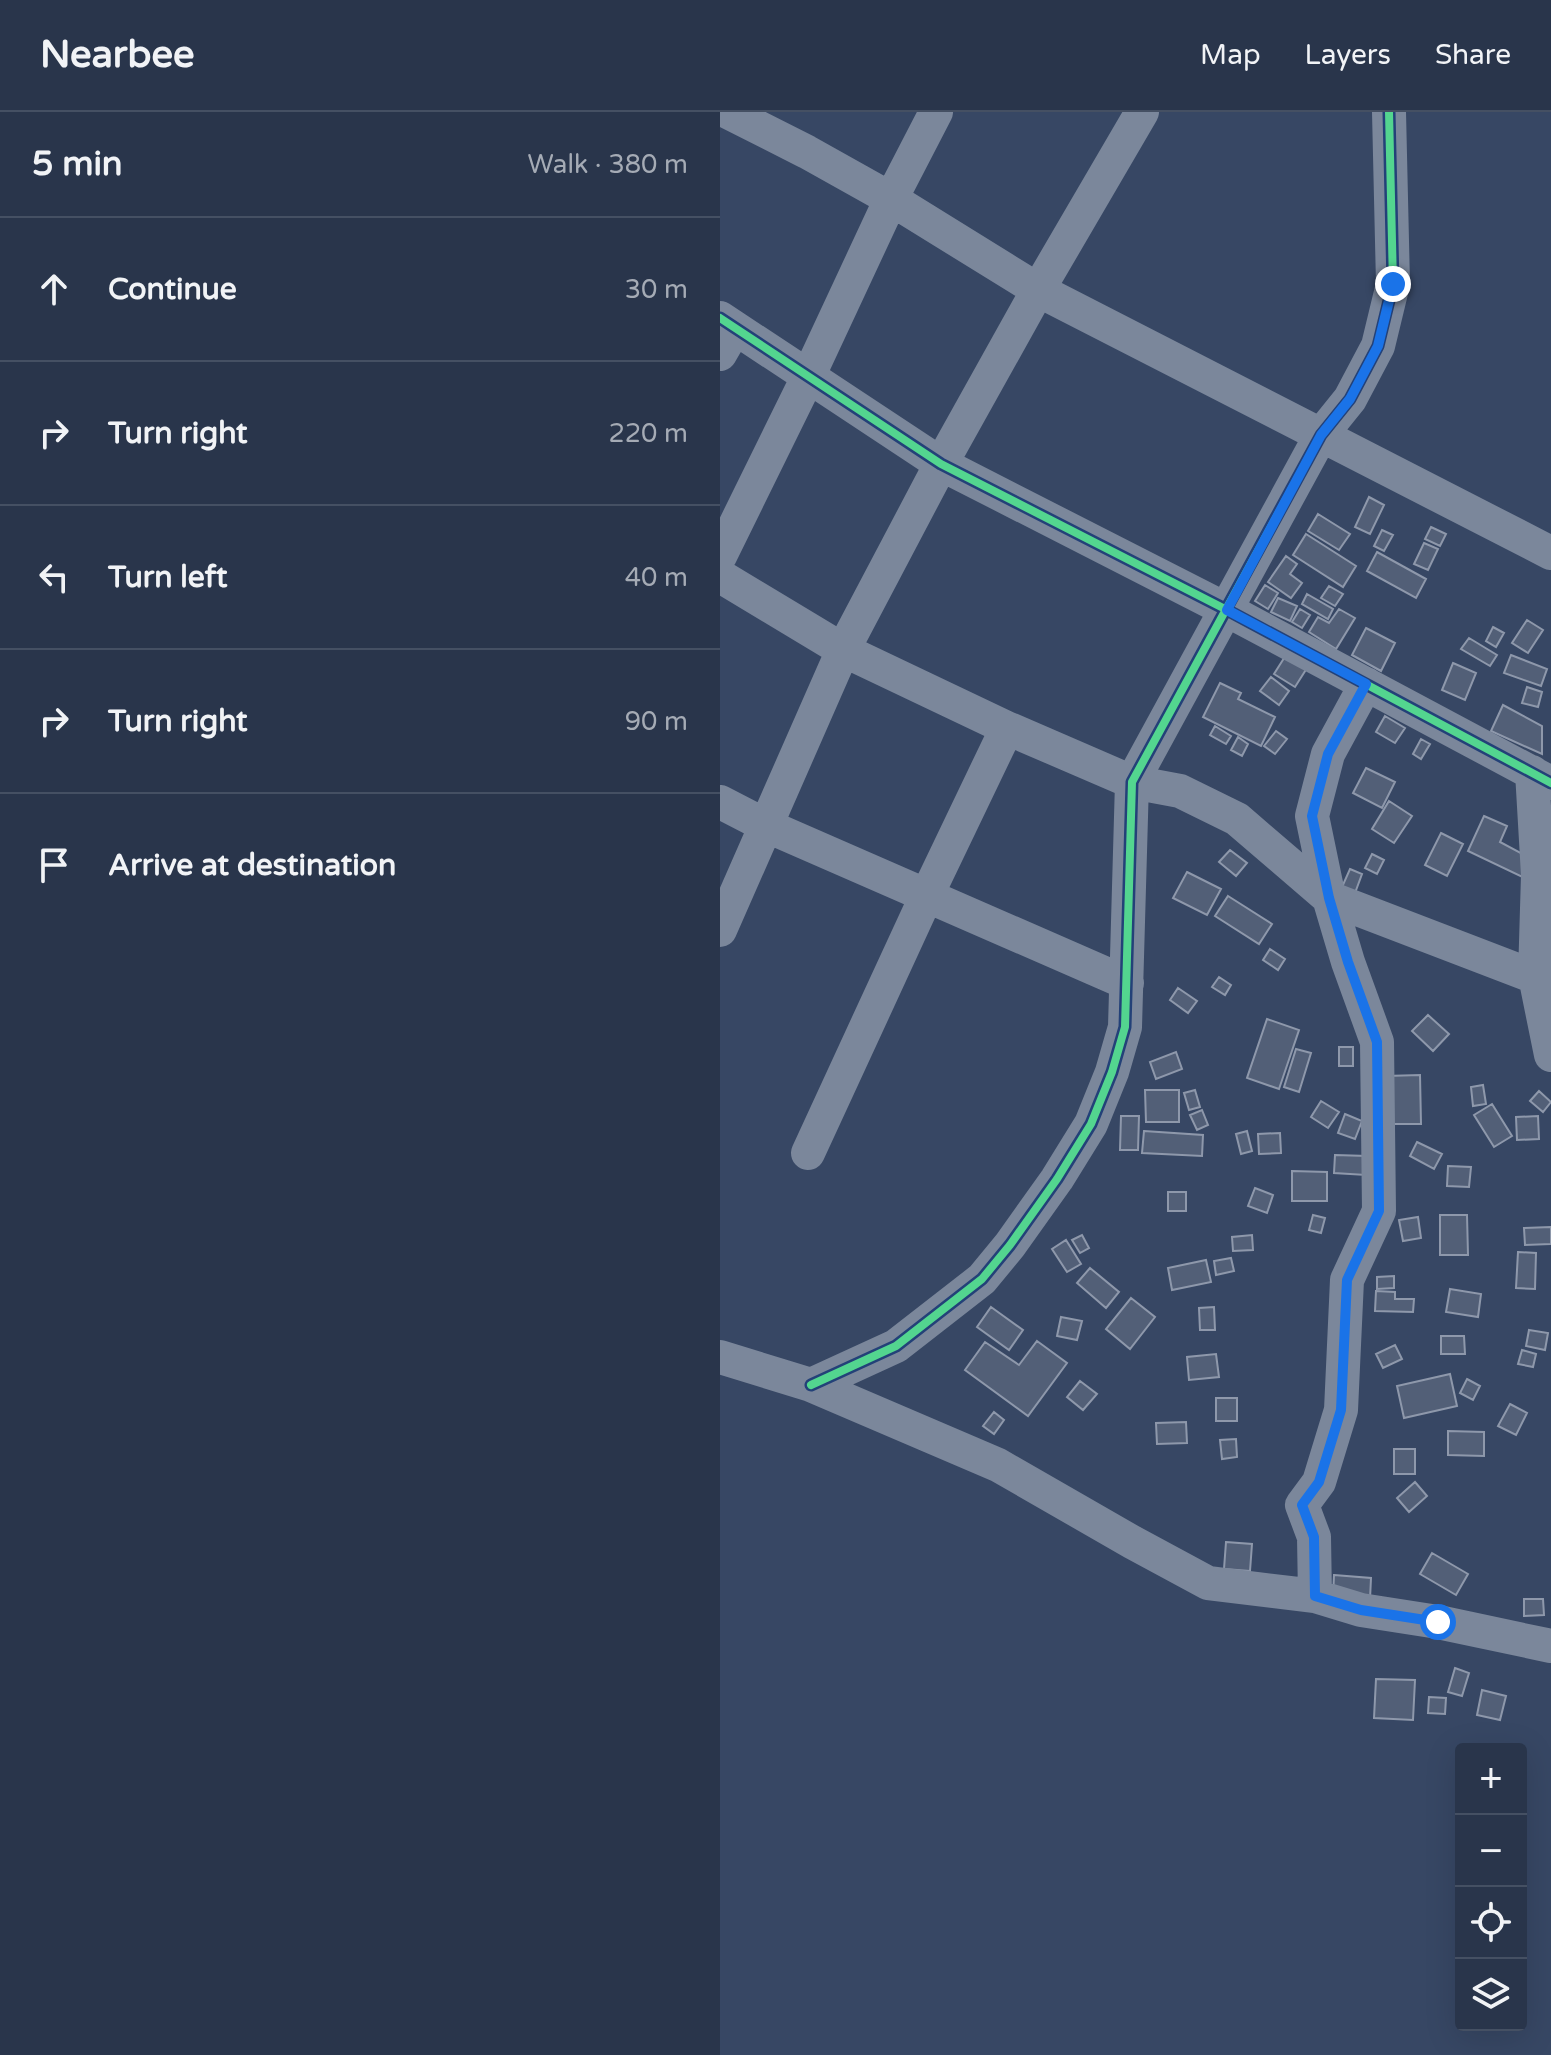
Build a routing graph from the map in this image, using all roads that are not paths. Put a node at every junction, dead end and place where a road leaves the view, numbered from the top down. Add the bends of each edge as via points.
1 (728, 112) edge
2 (936, 112) edge
3 (1142, 112) edge
4 (1389, 112) edge
5 (891, 199) junction
6 (1038, 290) junction
7 (725, 333) edge
8 (808, 377) junction
9 (1321, 435) junction
10 (941, 464) junction
11 (1551, 553) edge
12 (720, 556) edge
13 (720, 576) edge
14 (1227, 610) junction
15 (843, 650) junction
16 (1366, 684) junction
17 (1007, 728) junction
18 (1541, 778) edge
19 (1132, 782) junction
20 (720, 802) edge
21 (765, 825) junction
22 (926, 897) junction
23 (1329, 898) junction
24 (720, 930) edge
25 (1543, 980) edge
26 (1127, 983) junction
27 (1551, 1055) edge
28 (808, 1153) dead end
29 (720, 1357) edge
30 (811, 1385) junction
31 (1315, 1596) junction
32 (1551, 1646) edge

1 - 5 street
2 - 5 street
3 - 6 street
4 - 9 street via 1393,284 1378,346 1350,399
5 - 6 street
5 - 8 street
6 - 9 street
6 - 10 street
7 - 8 street
8 - 10 street
8 - 12 street
9 - 11 street
9 - 14 street
10 - 14 street
10 - 15 street
13 - 15 street
14 - 16 street
14 - 19 street
15 - 17 street
15 - 21 street
16 - 18 street
16 - 23 street via 1328,754 1312,816
17 - 19 street
17 - 22 street
18 - 25 street
19 - 23 street via 1180,791 1237,819
19 - 26 street
20 - 21 street
21 - 22 street
21 - 24 street
22 - 26 street
22 - 28 street
23 - 25 street
23 - 31 street via 1377,1042 1379,1211 1347,1280 1341,1410 1319,1482 1302,1505 1314,1537
25 - 27 street
26 - 30 street via 1125,1027 1091,1124 1010,1245 982,1279 896,1346
29 - 30 street
30 - 31 street via 998,1465 1208,1583
31 - 32 street via 1361,1610

